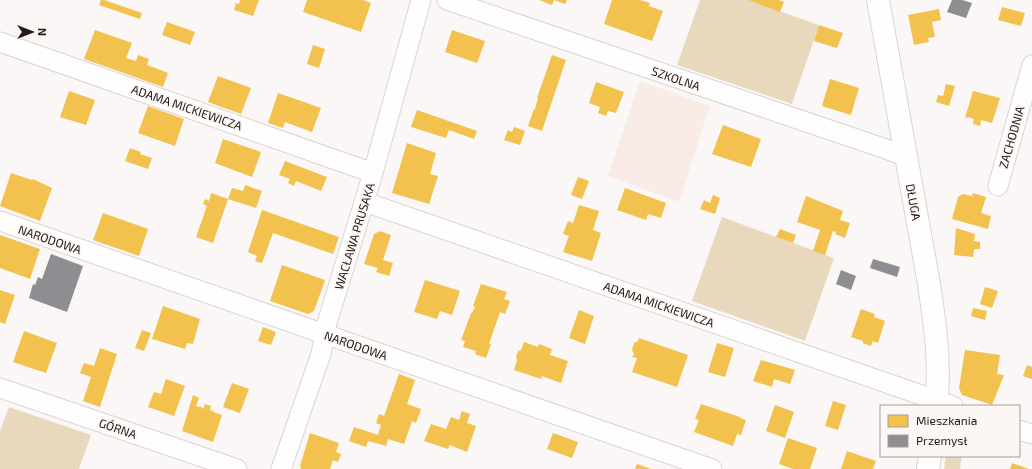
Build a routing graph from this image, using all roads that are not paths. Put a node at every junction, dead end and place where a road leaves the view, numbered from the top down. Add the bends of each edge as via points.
1 (421, 0) edge
2 (447, 0) edge
3 (878, 0) edge
4 (0, 42) edge
5 (1032, 65) edge
6 (906, 157) junction
7 (373, 173) junction
8 (998, 186) dead end
9 (365, 202) junction
10 (0, 222) edge
11 (325, 334) junction
12 (0, 388) edge
13 (942, 404) edge
14 (1020, 430) edge
15 (1032, 434) edge
16 (930, 457) edge
17 (237, 469) edge
18 (281, 469) edge
19 (712, 469) edge
20 (928, 469) edge

1 - 7 street, WACŁAWA PRUSAKA
2 - 6 street, SZKOLNA
3 - 6 street, DŁUGA
4 - 7 street, ADAMA MICKIEWICZA
5 - 8 street, ZACHODNIA
6 - 13 street, DŁUGA via 934,320
7 - 9 street, WACŁAWA PRUSAKA
9 - 11 street, WACŁAWA PRUSAKA
9 - 13 street, ADAMA MICKIEWICZA
10 - 11 street, NARODOWA
11 - 18 street, WACŁAWA PRUSAKA via 321,354
11 - 19 street, NARODOWA
12 - 17 street, GÓRNA
14 - 15 street
16 - 20 street

